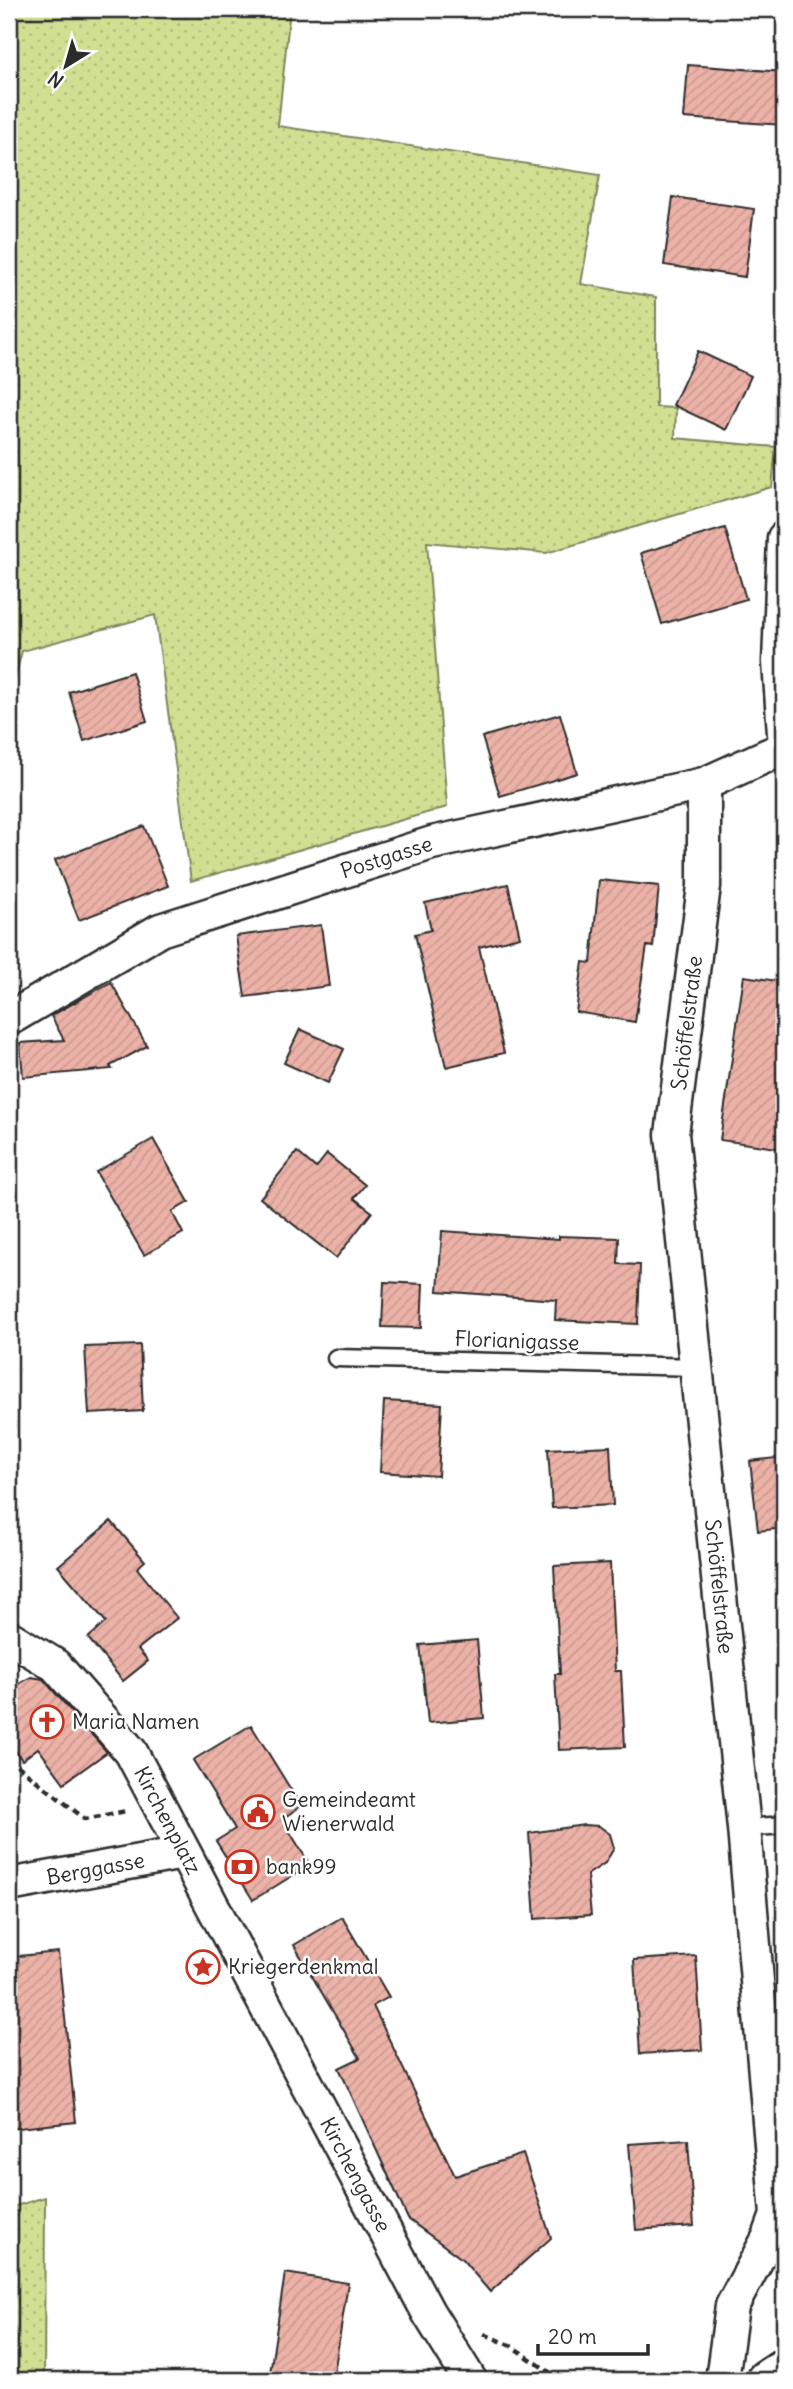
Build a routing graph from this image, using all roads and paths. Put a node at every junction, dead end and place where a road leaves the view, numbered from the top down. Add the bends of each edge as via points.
1 (784, 538) edge
2 (784, 734) edge
3 (784, 748) edge
4 (704, 784) junction
5 (9, 1019) edge
6 (336, 1357) dead end
7 (698, 1367) junction
8 (9, 1637) edge
9 (9, 1756) edge
10 (158, 1806) junction
11 (784, 1825) edge
12 (744, 1828) junction
13 (183, 1853) junction
14 (9, 1885) edge
15 (244, 1966) joint
16 (781, 2209) edge
17 (428, 2312) junction
18 (470, 2380) edge
19 (561, 2380) edge
20 (722, 2380) edge

1 - 2 street via 779,662
3 - 4 street, Postgasse
4 - 5 street, Postgasse via 432,843 160,930
4 - 7 street, Schöffelstraße via 704,886 672,1134
6 - 7 lane, Florianigasse
7 - 12 street, Schöffelstraße
8 - 10 street, Kirchenplatz via 55,1665 131,1752
9 - 10 path via 85,1819
10 - 13 street, Kirchenplatz
11 - 12 lane
12 - 16 street, Schöffelstraße
13 - 14 street, Berggasse
13 - 15 street, Kirchenplatz
15 - 17 street, Kirchengasse
16 - 20 street, Schöffelstraße via 732,2306
17 - 18 street, Kirchengasse
17 - 19 path via 510,2345

